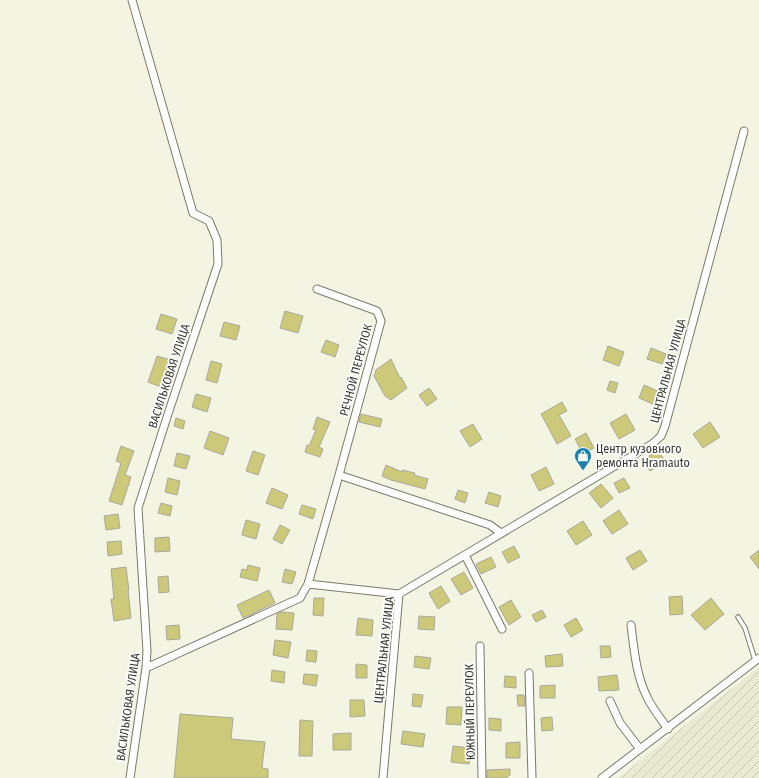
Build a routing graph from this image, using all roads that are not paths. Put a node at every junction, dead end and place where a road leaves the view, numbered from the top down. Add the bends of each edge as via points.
1 (132, 0) edge
2 (744, 131) dead end
3 (317, 289) dead end
4 (339, 475) junction
5 (501, 533) junction
6 (465, 555) junction
7 (308, 584) junction
8 (399, 594) junction
9 (738, 618) dead end
10 (631, 625) dead end
11 (502, 629) dead end
12 (480, 646) dead end
13 (757, 660) edge
14 (146, 668) junction
15 (529, 673) dead end
16 (610, 701) dead end
17 (668, 728) junction
18 (640, 749) junction
19 (130, 778) edge
20 (383, 778) edge
21 (482, 778) edge
22 (532, 778) edge
23 (602, 778) edge

1 - 14 street, ВАСИЛЬКОВАЯ УЛИЦА via 193,213 209,221 217,240 218,264 138,508
2 - 5 street, ЦЕНТРАЛЬНАЯ УЛИЦА via 661,436 652,444
3 - 4 street, РЕЧНОЙ ПЕРЕУЛОК via 377,311 381,321
4 - 5 street via 490,525
4 - 7 street, РЕЧНОЙ ПЕРЕУЛОК
5 - 6 street, ЦЕНТРАЛЬНАЯ УЛИЦА
6 - 8 street, ЦЕНТРАЛЬНАЯ УЛИЦА
6 - 11 street
7 - 8 street
7 - 14 street via 300,598
8 - 20 street, ЦЕНТРАЛЬНАЯ УЛИЦА
9 - 13 lane via 745,628
10 - 17 street via 634,652 644,690
12 - 21 street, ЮЖНЫЙ ПЕРЕУЛОК
13 - 17 street
14 - 19 street, ВАСИЛЬКОВАЯ УЛИЦА
15 - 22 street
16 - 18 street via 620,723
17 - 18 street
18 - 23 street

